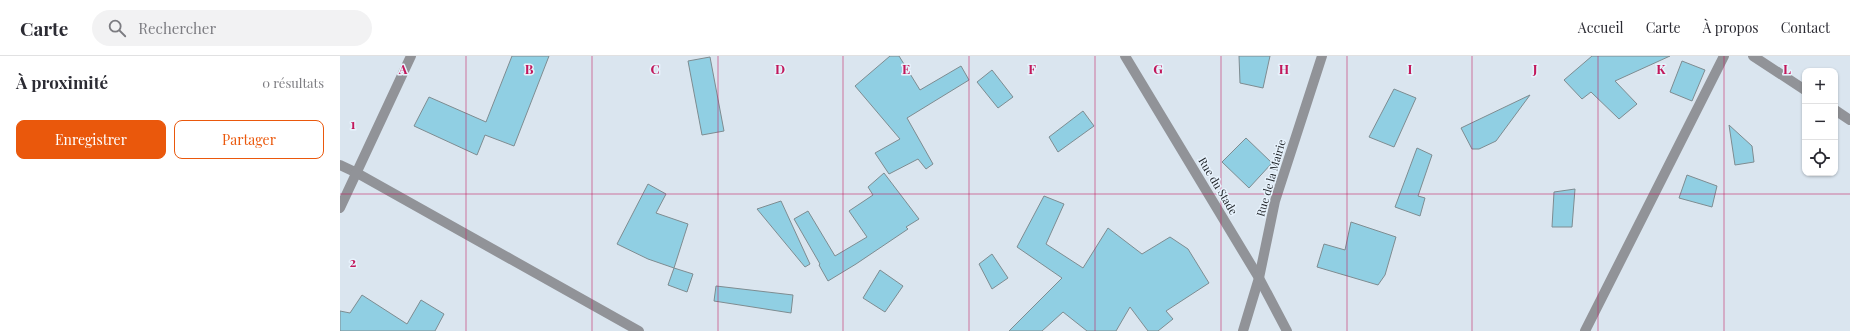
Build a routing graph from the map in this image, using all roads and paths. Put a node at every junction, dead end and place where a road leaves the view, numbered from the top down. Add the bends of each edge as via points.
1 (411, 56) edge
2 (1125, 56) edge
3 (1322, 56) edge
4 (1724, 56) edge
5 (1753, 56) edge
6 (1802, 88) edge
7 (1838, 112) edge
8 (1850, 120) edge
9 (340, 165) edge
10 (356, 173) junction
11 (340, 208) edge
12 (1259, 278) junction
13 (639, 331) edge
14 (1243, 331) edge
15 (1287, 331) edge
16 (1585, 331) edge

1 - 10 street
2 - 12 street, Rue du Stade
3 - 12 street, Rue de la Mairie via 1275,201
4 - 16 street
5 - 6 street
7 - 8 street
9 - 10 street
10 - 11 street
10 - 13 street
12 - 14 street, Rue de la Mairie
12 - 15 street, Rue du Stade

